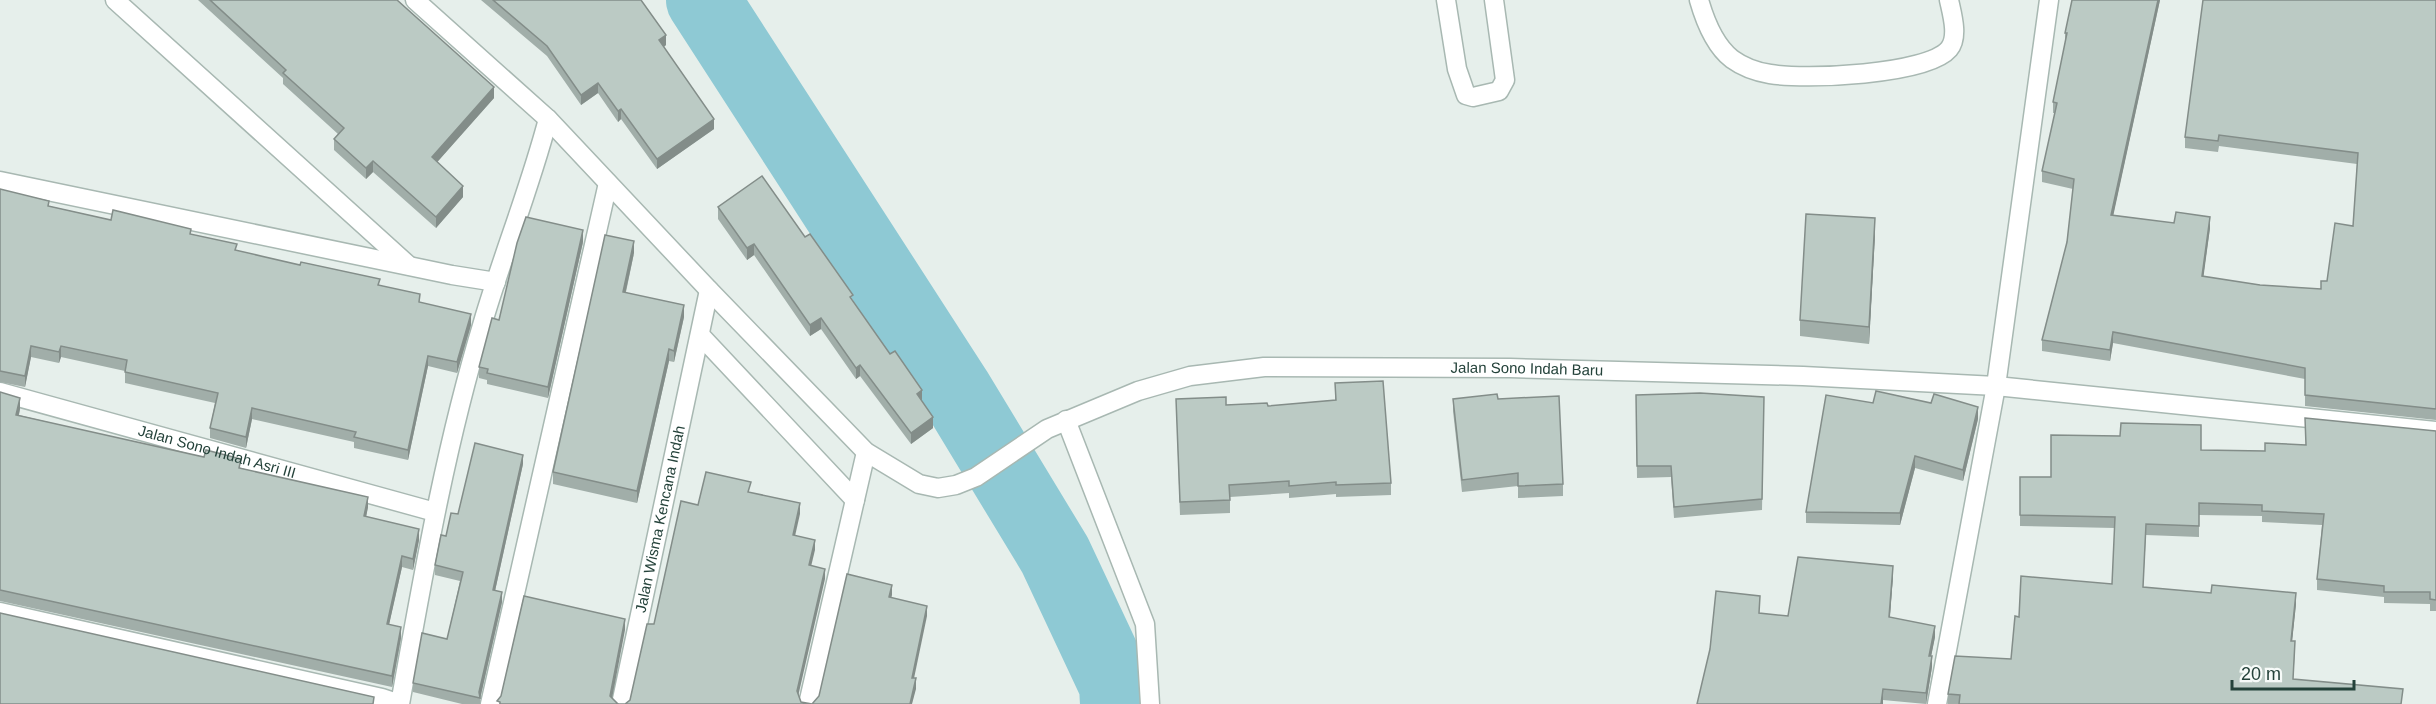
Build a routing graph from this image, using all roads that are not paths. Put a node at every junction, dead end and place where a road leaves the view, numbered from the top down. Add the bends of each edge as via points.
1 (115, 0) edge
2 (415, 0) edge
3 (1446, 0) edge
4 (1494, 0) edge
5 (1699, 0) edge
6 (1949, 0) edge
7 (2049, 0) edge
8 (548, 119) junction
9 (0, 181) edge
10 (608, 183) junction
11 (408, 265) junction
12 (496, 282) junction
13 (709, 290) junction
14 (700, 335) junction
15 (1996, 386) junction
16 (0, 392) edge
17 (1066, 420) junction
18 (2436, 430) edge
19 (866, 452) junction
20 (855, 500) junction
21 (435, 512) junction
22 (0, 612) edge
23 (490, 704) edge
24 (621, 704) edge
25 (808, 704) edge
26 (1150, 704) edge
27 (1937, 704) edge

1 - 11 street
2 - 8 street, Jalan Sono Indah Baru
3 - 4 street via 1460,80 1466,95 1473,97 1499,91 1505,80
5 - 6 street via 1712,36 1731,58 1752,70 1806,77 1917,66 1937,58 1950,48 1954,37
7 - 15 street
8 - 10 street, Jalan Sono Indah Baru
8 - 12 street
9 - 11 street
10 - 13 street, Jalan Sono Indah Baru
10 - 23 street
11 - 12 street
12 - 21 street via 482,323
13 - 14 street, Jalan Wisma Kencana Indah
13 - 19 street, Jalan Sono Indah Baru
14 - 20 street
14 - 24 street, Jalan Wisma Kencana Indah
15 - 17 street, Jalan Sono Indah Baru via 1510,368 1264,367 1161,382
15 - 18 street, Jalan Sono Indah Baru
15 - 27 street
16 - 21 street, Jalan Sono Indah Asri III
17 - 19 street, Jalan Sono Indah Baru via 976,477 938,488 919,484
17 - 26 street via 1145,624
19 - 20 street
20 - 25 street
21 - 22 street via 399,704

